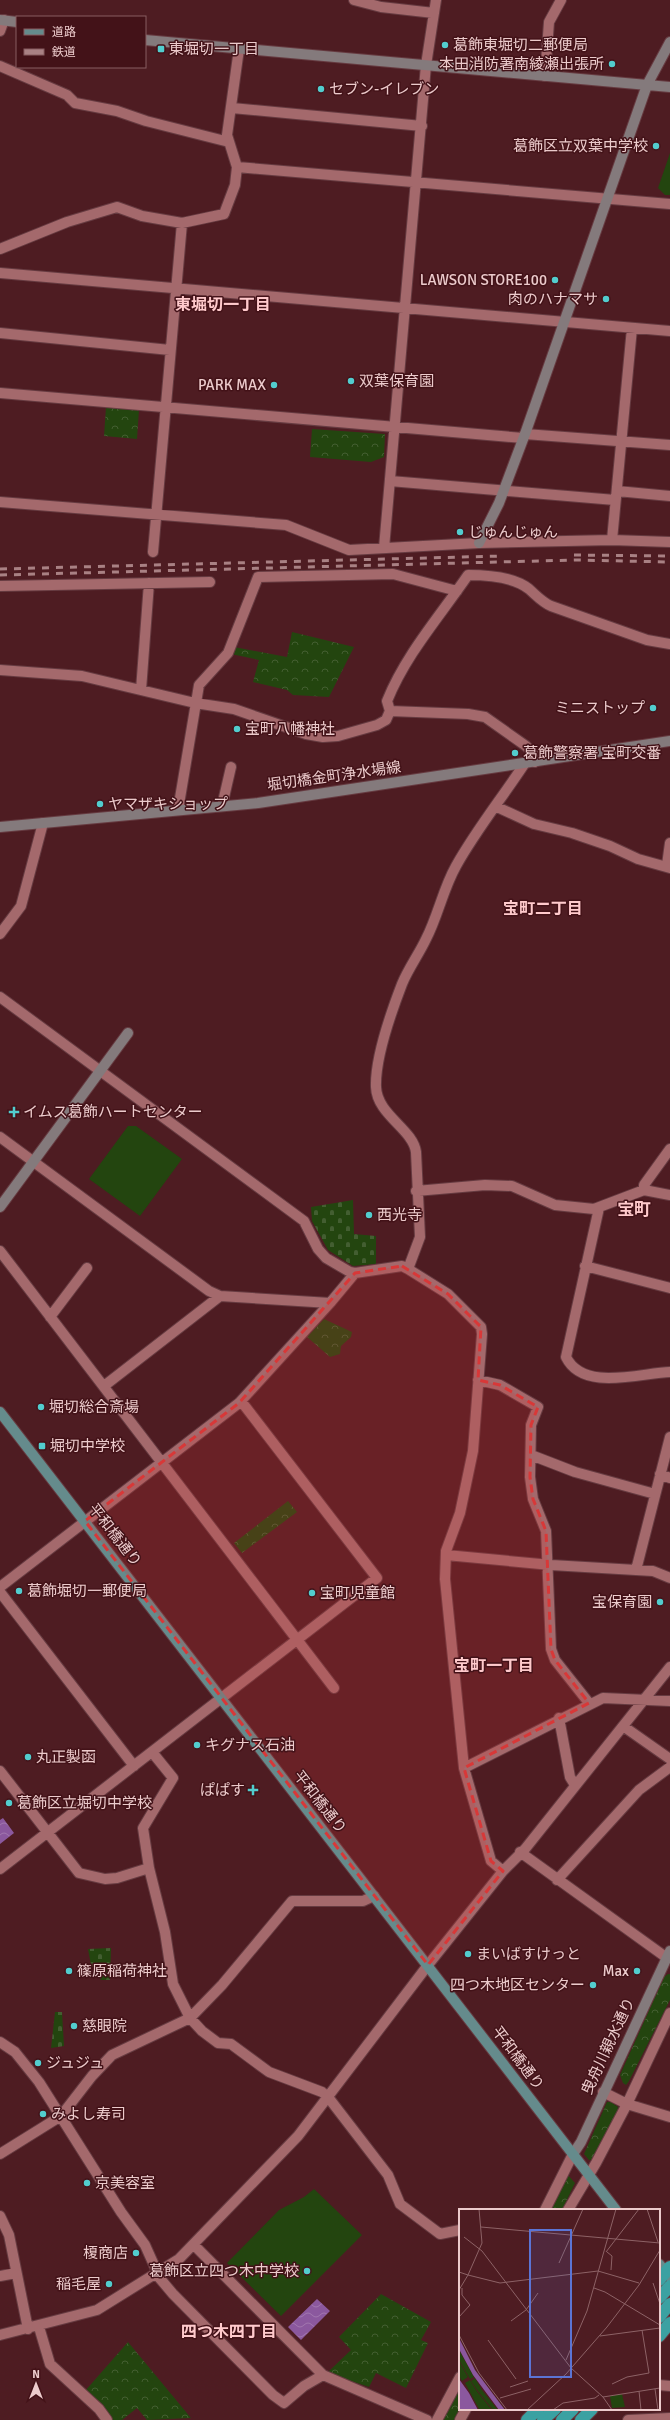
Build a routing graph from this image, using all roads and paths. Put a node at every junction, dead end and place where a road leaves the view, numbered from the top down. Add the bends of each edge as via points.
1 (354, 0) edge
2 (436, 0) edge
3 (561, 0) edge
4 (434, 12) junction
5 (2, 20) edge
6 (16, 22) edge
7 (0, 31) edge
8 (146, 40) edge
9 (670, 42) edge
10 (239, 49) junction
11 (426, 65) junction
12 (0, 66) edge
13 (545, 76) junction
14 (647, 85) junction
15 (670, 87) edge
16 (232, 108) junction
17 (422, 126) junction
18 (229, 142) junction
19 (237, 167) junction
20 (417, 183) junction
21 (607, 199) junction
22 (670, 204) edge
23 (182, 223) junction
24 (0, 250) edge
25 (0, 272) edge
26 (176, 288) junction
27 (405, 308) junction
28 (564, 322) junction
29 (632, 328) junction
30 (670, 331) edge
31 (0, 333) edge
32 (170, 350) junction
33 (0, 393) edge
34 (165, 407) junction
35 (395, 428) junction
36 (524, 436) junction
37 (621, 441) junction
38 (670, 446) edge
39 (390, 480) junction
40 (504, 490) junction
41 (616, 496) junction
42 (670, 496) edge
43 (0, 502) edge
44 (156, 513) junction
45 (612, 540) junction
46 (670, 542) edge
47 (479, 543) junction
48 (384, 548) junction
49 (153, 552) dead end
50 (210, 582) dead end
51 (150, 583) junction
52 (0, 586) edge
53 (457, 591) junction
54 (670, 644) edge
55 (0, 670) edge
56 (141, 690) junction
57 (195, 703) junction
58 (390, 711) junction
59 (670, 742) edge
60 (535, 762) junction
61 (525, 763) junction
62 (231, 767) dead end
63 (222, 806) junction
64 (497, 807) junction
65 (178, 810) junction
66 (43, 823) junction
67 (0, 827) edge
68 (670, 843) edge
69 (668, 866) edge
70 (0, 934) edge
71 (0, 997) edge
72 (128, 1033) dead end
73 (100, 1071) junction
74 (0, 1136) edge
75 (670, 1149) edge
76 (34, 1161) junction
77 (644, 1190) junction
78 (416, 1191) junction
79 (670, 1195) edge
80 (0, 1207) edge
81 (599, 1208) junction
82 (0, 1251) edge
83 (585, 1266) junction
84 (87, 1268) dead end
85 (408, 1268) junction
86 (356, 1273) junction
87 (670, 1288) edge
88 (220, 1296) junction
89 (330, 1303) junction
90 (50, 1317) junction
91 (670, 1372) edge
92 (478, 1380) junction
93 (104, 1386) junction
94 (241, 1401) junction
95 (0, 1412) edge
96 (670, 1437) edge
97 (531, 1455) junction
98 (162, 1463) junction
99 (660, 1474) junction
100 (670, 1478) edge
101 (655, 1494) junction
102 (85, 1521) junction
103 (446, 1555) junction
104 (547, 1564) junction
105 (636, 1570) junction
106 (670, 1578) edge
107 (0, 1587) edge
108 (0, 1592) edge
109 (298, 1640) junction
110 (670, 1667) edge
111 (334, 1688) dead end
112 (221, 1698) junction
113 (644, 1700) junction
114 (670, 1701) edge
115 (589, 1703) junction
116 (559, 1718) junction
117 (623, 1726) junction
118 (152, 1752) junction
119 (670, 1759) edge
120 (134, 1766) junction
121 (670, 1767) edge
122 (464, 1768) junction
123 (0, 1771) edge
124 (575, 1785) junction
125 (47, 1832) junction
126 (520, 1852) junction
127 (150, 1868) junction
128 (0, 1869) edge
129 (503, 1871) junction
130 (557, 1880) junction
131 (374, 1896) junction
132 (669, 1955) edge
133 (428, 1965) junction
134 (670, 2013) edge
135 (190, 2018) junction
136 (0, 2042) edge
137 (603, 2092) junction
138 (328, 2097) junction
139 (627, 2104) junction
140 (61, 2116) junction
141 (670, 2117) edge
142 (0, 2154) edge
143 (573, 2154) junction
144 (589, 2175) junction
145 (546, 2209) edge
146 (569, 2209) edge
147 (615, 2209) edge
148 (0, 2216) edge
149 (459, 2230) edge
150 (194, 2245) junction
151 (16, 2274) junction
152 (157, 2274) junction
153 (0, 2276) edge
154 (670, 2286) edge
155 (660, 2297) edge
156 (670, 2304) edge
157 (660, 2316) edge
158 (670, 2323) edge
159 (39, 2327) junction
160 (28, 2328) junction
161 (0, 2335) edge
162 (660, 2335) edge
163 (323, 2375) junction
164 (459, 2379) edge
165 (660, 2385) edge
166 (670, 2386) edge
167 (465, 2410) edge
168 (537, 2410) edge
169 (554, 2410) edge
170 (572, 2410) edge
171 (591, 2410) edge
172 (670, 2418) edge
173 (107, 2420) edge
174 (427, 2420) edge
175 (437, 2420) edge
176 (460, 2420) edge
177 (527, 2420) edge
178 (543, 2420) edge
179 (562, 2420) edge
180 (581, 2420) edge
181 (628, 2420) edge

1 - 4 street via 381,7
2 - 4 street
3 - 13 street via 549,22
4 - 11 street
5 - 6 street
5 - 7 street
8 - 10 street
9 - 14 street
10 - 11 street
10 - 16 street
11 - 13 street
11 - 17 street
12 - 18 street via 67,95 75,103 117,111 146,122
13 - 14 street
14 - 15 street
14 - 21 street
16 - 17 street
16 - 18 street via 227,135
17 - 20 street
18 - 19 street
19 - 20 street
19 - 23 street via 235,185 224,214
20 - 21 street
20 - 27 street
21 - 22 street
21 - 28 street
23 - 24 street via 142,216 117,207 67,222
23 - 26 street
25 - 26 street
26 - 27 street
26 - 32 street
27 - 28 street
27 - 35 street
28 - 29 street
28 - 36 street
29 - 30 street
29 - 37 street
31 - 32 street
32 - 34 street
33 - 34 street
34 - 35 street
34 - 44 street
35 - 36 street
35 - 39 street
36 - 37 street
36 - 40 street
37 - 38 street
37 - 41 street
39 - 40 street
39 - 48 street
40 - 41 street
40 - 47 street
41 - 42 street
41 - 45 street
43 - 44 street
44 - 48 street via 286,525 304,530 344,550
44 - 49 street
45 - 46 street
45 - 47 street
47 - 48 street
50 - 51 street
51 - 52 street
51 - 56 street
53 - 54 street via 468,575 494,575 528,588 541,601 551,606 647,640
53 - 57 street via 393,574 258,578 228,653 199,685
53 - 58 street via 425,633 392,689 387,701
55 - 56 street via 82,676
56 - 57 street
57 - 58 street via 234,709 306,734 323,737 338,736 377,725 386,720
57 - 65 street
58 - 60 street via 485,717 526,746 534,756
59 - 60 street, 堀切橋金町浄水場線
60 - 61 street, 堀切橋金町浄水場線
61 - 63 street, 堀切橋金町浄水場線 via 332,793
61 - 64 street
62 - 63 street
63 - 65 street, 堀切橋金町浄水場線
64 - 69 street via 534,824 572,833 638,859
64 - 78 street via 472,839 455,868 428,934 403,983 381,1052 376,1087 390,1118 415,1144
65 - 66 street, 堀切橋金町浄水場線
66 - 67 street, 堀切橋金町浄水場線
66 - 70 street via 21,906
68 - 69 street
71 - 73 street
72 - 73 street
73 - 76 street
73 - 86 street via 304,1221 318,1249 337,1264
74 - 76 street
75 - 77 street via 644,1185
76 - 80 street
76 - 88 street via 209,1291
77 - 79 street
77 - 81 street
78 - 81 street via 485,1185 512,1186 555,1205
78 - 85 street via 420,1237
81 - 83 street
82 - 90 street
83 - 87 street
83 - 91 street via 566,1357 568,1361 588,1377 621,1378
84 - 90 street
85 - 86 street via 402,1266
85 - 92 street via 448,1294 481,1327
86 - 89 street
88 - 89 street
88 - 93 street
89 - 94 street
90 - 93 street
92 - 97 street via 500,1385 538,1406 531,1425
92 - 103 street via 473,1451 460,1513
93 - 98 street
94 - 98 street
94 - 109 street via 377,1578
95 - 102 main road, 平和橋通り
96 - 99 street
97 - 101 street via 575,1472
97 - 104 street via 532,1499 546,1531
98 - 102 street
98 - 109 street
99 - 100 street
99 - 101 street
101 - 105 street
102 - 107 street
102 - 112 main road, 平和橋通り
103 - 104 street
103 - 122 street via 445,1579
104 - 105 street
104 - 115 street via 551,1648 555,1660
105 - 106 street via 653,1571
108 - 120 street
109 - 111 street
109 - 112 street
110 - 113 street
112 - 118 street
112 - 131 main road, 平和橋通り
113 - 114 street
113 - 115 street via 603,1698
113 - 117 street
115 - 116 street
116 - 122 street
116 - 124 street via 570,1777
117 - 119 street
117 - 124 street
118 - 120 street
118 - 127 street via 174,1778 143,1828
120 - 125 street
121 - 130 street via 639,1790
122 - 129 street via 491,1860
123 - 125 street
124 - 126 street
125 - 127 street via 79,1873 105,1879
125 - 128 street
126 - 129 street
126 - 130 street
127 - 135 street via 165,1932 173,1984
129 - 133 street
130 - 132 street
131 - 133 main road, 平和橋通り
131 - 135 street via 363,1901 292,1901 222,1985
132 - 137 street, 曳舟川親水通り
133 - 138 street
133 - 143 main road, 平和橋通り
134 - 139 street
135 - 138 street via 218,2043 231,2044 269,2072 322,2092
135 - 140 street via 112,2055
136 - 140 street via 15,2052
137 - 139 street
137 - 143 street, 曳舟川親水通り
138 - 149 street via 388,2175 400,2204 440,2234
138 - 150 street via 279,2158
139 - 141 street
139 - 144 street
140 - 142 street
140 - 152 street via 121,2212 145,2245
143 - 144 main road, 平和橋通り
143 - 145 street
144 - 146 street
144 - 147 main road, 平和橋通り
148 - 151 street via 9,2235
150 - 152 street
150 - 163 street
151 - 153 street
151 - 160 street
152 - 159 street via 104,2307
152 - 163 street via 173,2294 284,2403 308,2383
154 - 155 highway
156 - 157 highway
158 - 162 highway
159 - 160 street
159 - 173 street via 50,2364
160 - 161 street
163 - 174 street
164 - 175 street
165 - 166 street
167 - 176 street
168 - 177 highway
169 - 178 highway
170 - 179 highway
171 - 180 highway
172 - 181 street

